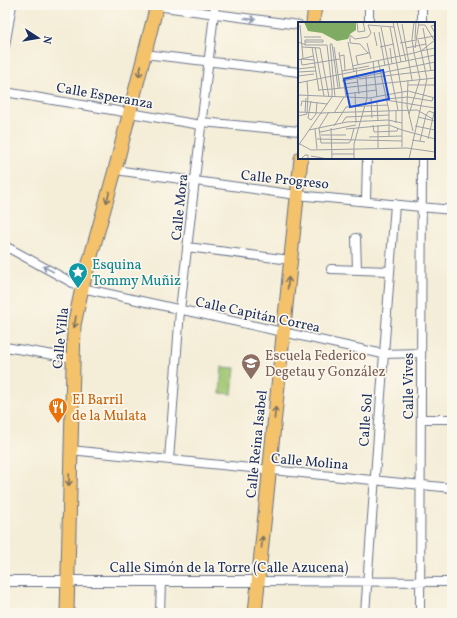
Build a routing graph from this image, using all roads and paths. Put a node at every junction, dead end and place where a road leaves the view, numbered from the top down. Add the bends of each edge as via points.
1 (12, 5) edge
2 (156, 5) edge
3 (215, 5) edge
4 (315, 5) edge
5 (369, 5) edge
6 (422, 5) edge
7 (214, 14) junction
8 (313, 22) edge
9 (369, 22) edge
10 (422, 22) edge
11 (298, 25) edge
12 (5, 46) edge
13 (144, 54) junction
14 (208, 62) junction
15 (298, 72) edge
16 (5, 92) edge
17 (130, 113) junction
18 (202, 124) junction
19 (298, 131) edge
20 (301, 159) edge
21 (366, 159) edge
22 (422, 159) edge
23 (115, 170) junction
24 (194, 181) junction
25 (296, 195) junction
26 (366, 200) junction
27 (394, 204) junction
28 (423, 206) junction
29 (452, 210) edge
30 (356, 238) dead end
31 (5, 246) edge
32 (187, 247) junction
33 (290, 260) junction
34 (330, 269) dead end
35 (357, 269) junction
36 (390, 271) junction
37 (82, 288) junction
38 (180, 310) junction
39 (283, 333) junction
40 (5, 347) edge
41 (420, 353) junction
42 (383, 354) junction
43 (72, 358) junction
44 (421, 419) junction
45 (452, 419) edge
46 (70, 450) junction
47 (169, 460) junction
48 (269, 470) junction
49 (375, 479) junction
50 (421, 485) junction
51 (452, 488) edge
52 (5, 581) edge
53 (66, 581) junction
54 (161, 581) junction
55 (258, 581) junction
56 (367, 581) junction
57 (420, 582) junction
58 (452, 582) edge
59 (67, 613) edge
60 (160, 613) edge
61 (255, 613) edge
62 (365, 613) edge
63 (420, 613) edge

1 - 12 street
2 - 7 street
2 - 13 main road, Calle Villa
3 - 7 street, Calle Mora
4 - 8 main road
5 - 9 street
6 - 10 street
7 -> 11 street
7 - 14 street, Calle Mora
13 - 14 street
13 -> 17 main road, Calle Villa
14 - 15 street
14 - 18 street, Calle Mora
16 - 17 street, Calle Esperanza
17 - 18 street, Calle Esperanza
17 - 23 main road, Calle Villa
18 - 19 street, Calle Esperanza
18 - 24 street, Calle Mora
20 - 25 main road, Calle Reina Isabel
21 - 26 street
22 - 28 street, Calle Vives
23 - 24 street, Calle Progreso
23 -> 37 main road, Calle Villa
24 - 25 street, Calle Progreso
24 - 32 street, Calle Mora
25 - 26 street, Calle Progreso
25 - 33 main road, Calle Reina Isabel
26 - 27 street, Calle Progreso
27 - 28 street, Calle Progreso
27 - 36 street, Calle Sol
28 - 29 street, Calle Progreso
28 - 41 street, Calle Vives
30 - 35 street
37 -> 31 street, Calle Capitán Correa
32 - 33 street
32 - 38 street, Calle Mora
39 -> 33 main road, Calle Reina Isabel
34 - 35 street
35 - 36 street
36 - 42 street, Calle Sol
37 - 38 street, Calle Capitán Correa
37 -> 43 main road, Calle Villa via 74,325
38 - 39 street, Calle Capitán Correa
38 - 47 street, Calle Mora
39 - 42 street, Calle Capitán Correa
48 -> 39 main road, Calle Reina Isabel
40 - 43 street
41 - 42 street, Calle Capitán Correa
41 - 44 street, Calle Vives
42 - 49 street, Calle Sol
43 - 46 main road, Calle Villa
44 - 45 street
44 - 50 street, Calle Vives
46 - 47 street, Calle Molina
46 -> 53 main road, Calle Villa
47 - 48 street, Calle Molina
48 - 49 street, Calle Molina
55 -> 48 main road, Calle Reina Isabel
49 - 50 street, Calle Molina
49 - 56 street, Calle Sol
50 - 51 street, Calle Molina
50 - 57 street, Calle Vives
52 - 53 street, Calle Simón de la Torre (Calle Azucena)
53 - 54 street, Calle Simón de la Torre (Calle Azucena)
53 - 59 main road, Calle Villa
54 - 55 street, Calle Simón de la Torre (Calle Azucena)
54 - 60 street
55 - 56 street, Calle Simón de la Torre (Calle Azucena)
55 - 61 main road, Calle Reina Isabel
56 - 57 street, Calle Simón de la Torre (Calle Azucena)
56 - 62 street, Calle Sol
57 - 58 street, Calle Simón de la Torre (Calle Azucena)
57 - 63 street, Calle Vives

